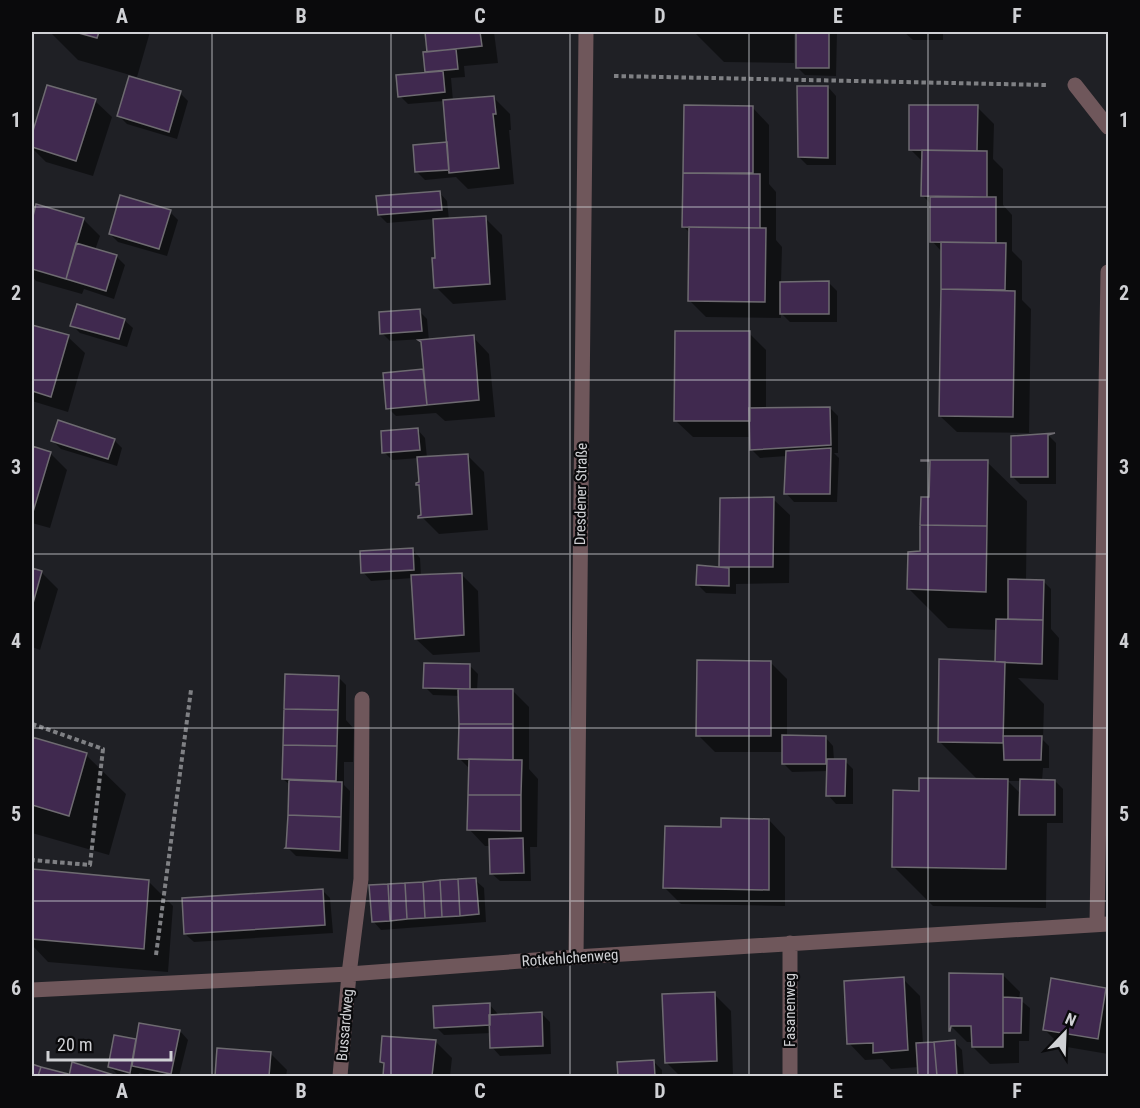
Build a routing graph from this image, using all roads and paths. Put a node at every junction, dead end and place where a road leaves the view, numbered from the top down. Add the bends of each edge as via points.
1 (586, 32) edge
2 (585, 75) junction
3 (1075, 85) joint
4 (1108, 127) edge
5 (1108, 272) edge
6 (191, 690) dead end
7 (362, 699) dead end
8 (32, 724) edge
9 (32, 860) edge
10 (1103, 924) edge
11 (790, 943) junction
12 (576, 957) junction
13 (349, 974) junction
14 (152, 985) junction
15 (32, 990) edge
16 (340, 1077) edge
17 (790, 1077) edge

1 - 2 street, Dresdener Straße
2 - 3 path
2 - 12 street, Dresdener Straße
3 - 4 street
5 - 10 street
6 - 14 path
7 - 13 street, Bussardweg via 361,879
8 - 9 path via 103,749 90,866
10 - 11 street, Rotkehlchenweg
11 - 12 street, Rotkehlchenweg
11 - 17 street, Fasanenweg
12 - 13 street, Rotkehlchenweg
13 - 14 street, Rotkehlchenweg
13 - 16 street, Bussardweg
14 - 15 street, Rotkehlchenweg

